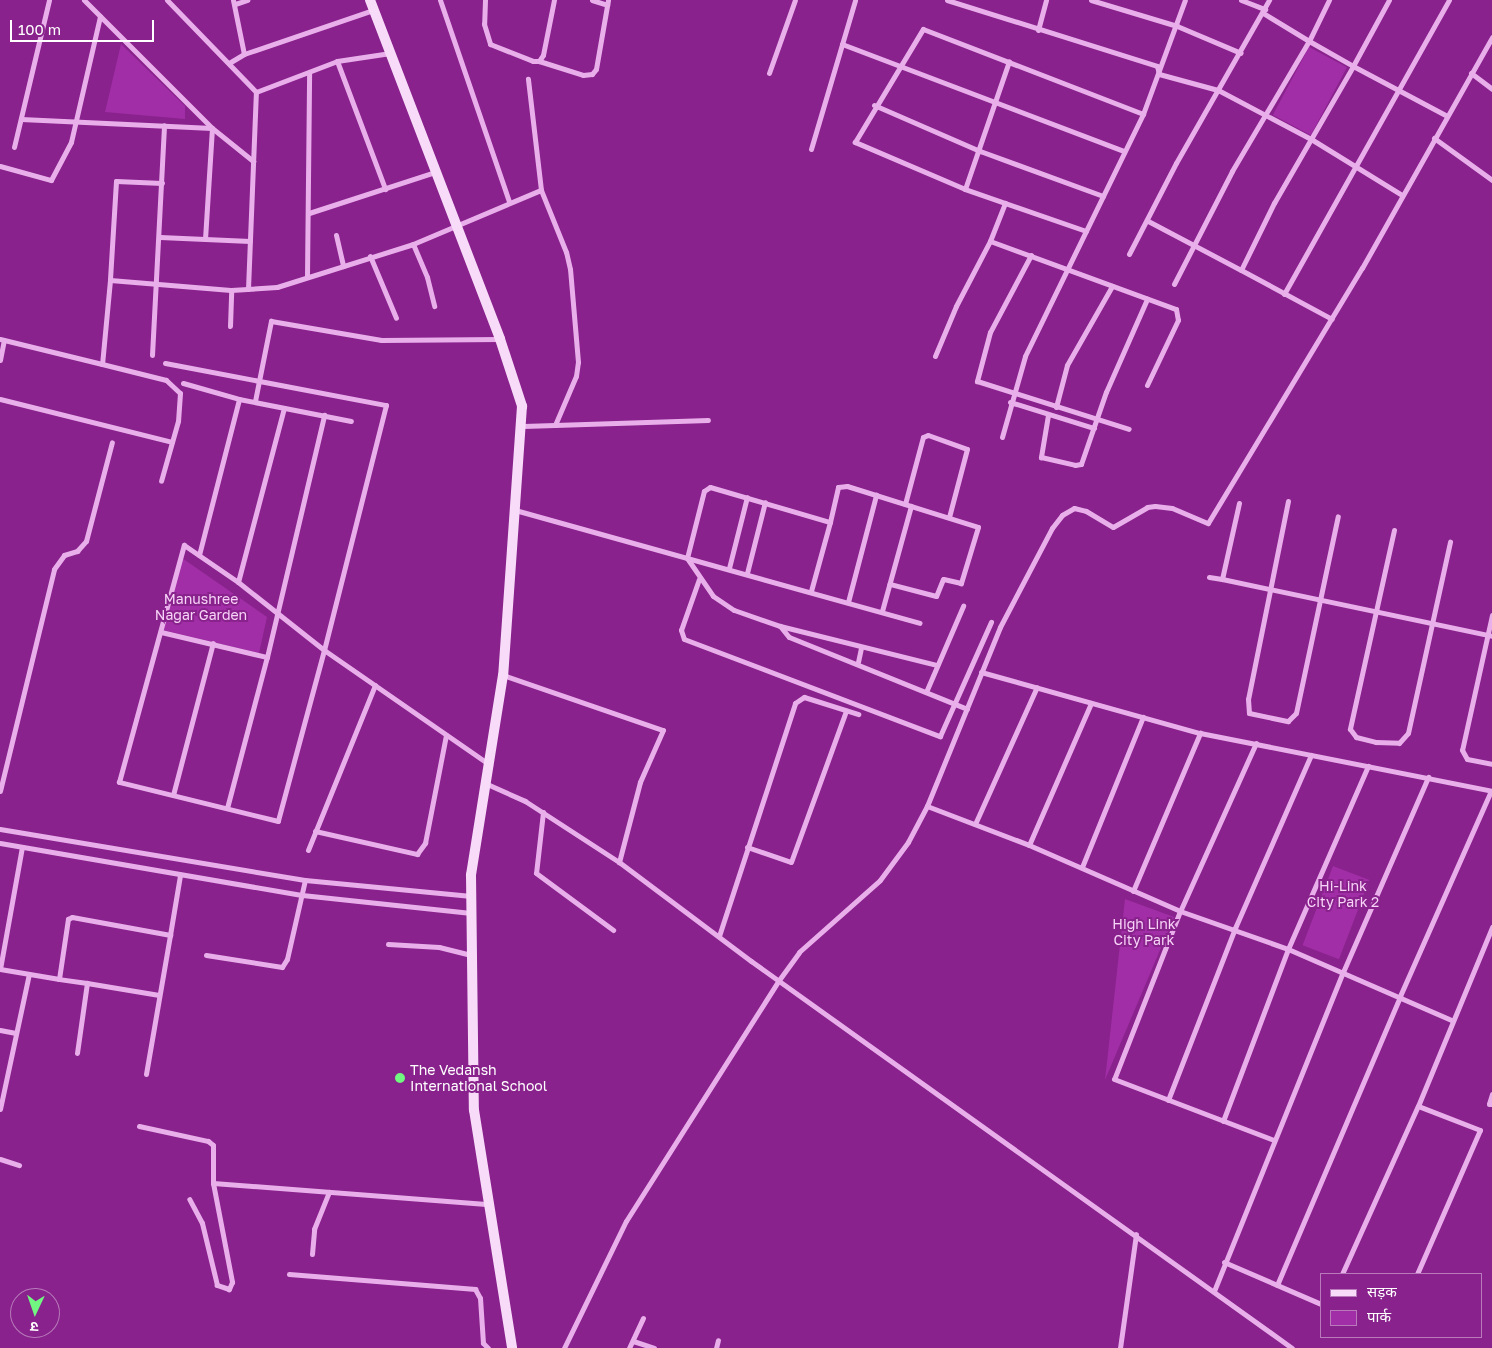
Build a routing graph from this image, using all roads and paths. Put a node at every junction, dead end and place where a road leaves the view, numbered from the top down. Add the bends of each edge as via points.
1 (49, 0) edge
2 (84, 0) edge
3 (167, 0) edge
4 (247, 0) edge
5 (440, 0) edge
6 (485, 0) edge
7 (554, 0) edge
8 (592, 0) edge
9 (795, 0) edge
10 (856, 0) edge
11 (947, 0) edge
12 (1046, 0) edge
13 (1091, 0) edge
14 (1185, 0) edge
15 (1241, 0) edge
16 (1269, 0) edge
17 (1330, 0) edge
18 (1389, 0) edge
19 (1449, 0) edge
20 (234, 2) edge
21 (608, 3) edge
22 (372, 5) edge
23 (1264, 11) junction
24 (100, 16) junction
25 (1177, 26) junction
26 (1038, 30) junction
27 (1492, 37) edge
28 (1309, 41) junction
29 (842, 44) junction
30 (1242, 52) junction
31 (390, 53) junction
32 (244, 54) junction
33 (337, 61) junction
34 (539, 61) junction
35 (1009, 61) junction
36 (229, 63) junction
37 (1353, 66) junction
38 (902, 67) junction
39 (1471, 72) junction
40 (309, 73) junction
41 (769, 74) dead end
42 (1160, 74) junction
43 (528, 79) dead end
44 (1492, 89) edge
45 (1218, 90) junction
46 (1399, 90) junction
47 (256, 92) junction
48 (995, 103) junction
49 (874, 105) junction
50 (1143, 114) junction
51 (1267, 114) junction
52 (1445, 115) junction
53 (21, 119) junction
54 (76, 123) junction
55 (164, 125) junction
56 (212, 128) junction
57 (1434, 138) junction
58 (1311, 139) junction
59 (14, 147) dead end
60 (810, 149) dead end
61 (1123, 150) junction
62 (980, 151) junction
63 (253, 161) junction
64 (1358, 165) junction
65 (0, 166) edge
66 (435, 172) junction
67 (1492, 180) edge
68 (162, 183) junction
69 (385, 189) junction
70 (966, 189) junction
71 (541, 190) junction
72 (1402, 195) junction
73 (1103, 196) junction
74 (510, 202) junction
75 (1005, 203) junction
76 (309, 213) junction
77 (1148, 221) junction
78 (455, 225) junction
79 (1086, 231) junction
80 (336, 236) dead end
81 (160, 237) junction
82 (205, 239) junction
83 (250, 241) junction
84 (990, 241) junction
85 (413, 244) junction
86 (1194, 245) junction
87 (1129, 254) dead end
88 (1032, 255) junction
89 (370, 256) junction
90 (343, 266) junction
91 (1241, 270) junction
92 (1067, 271) junction
93 (307, 276) junction
94 (110, 280) junction
95 (156, 284) junction
96 (1174, 284) dead end
97 (1112, 286) junction
98 (248, 289) junction
99 (231, 290) junction
100 (1284, 294) junction
101 (1146, 299) junction
102 (434, 306) dead end
103 (396, 318) dead end
104 (1332, 319) junction
105 (230, 326) dead end
106 (500, 339) junction
107 (2, 340) edge
108 (152, 355) dead end
109 (935, 356) dead end
110 (0, 360) edge
111 (165, 363) dead end
112 (102, 364) junction
113 (259, 379) junction
114 (182, 383) dead end
115 (1147, 385) dead end
116 (1013, 393) junction
117 (0, 399) edge
118 (239, 399) junction
119 (255, 401) junction
120 (1010, 402) junction
121 (1056, 407) junction
122 (284, 408) junction
123 (324, 415) junction
124 (1048, 415) junction
125 (1097, 418) junction
126 (708, 420) dead end
127 (351, 421) dead end
128 (555, 424) junction
129 (522, 426) junction
130 (1094, 428) junction
131 (1129, 429) dead end
132 (1002, 437) dead end
133 (112, 442) dead end
134 (172, 442) junction
135 (161, 481) dead end
136 (876, 495) junction
137 (747, 497) junction
138 (1288, 501) dead end
139 (765, 502) junction
140 (1239, 502) dead end
141 (908, 505) junction
142 (515, 510) junction
143 (1338, 516) dead end
144 (949, 517) junction
145 (830, 522) junction
146 (1394, 530) dead end
147 (1450, 542) dead end
148 (199, 555) junction
149 (686, 558) junction
150 (729, 568) junction
151 (747, 573) junction
152 (1209, 577) dead end
153 (698, 579) junction
154 (1222, 579) junction
155 (238, 582) junction
156 (890, 584) junction
157 (1270, 589) junction
158 (811, 592) junction
159 (1319, 598) junction
160 (848, 602) junction
161 (963, 606) dead end
162 (1375, 610) junction
163 (276, 611) junction
164 (882, 611) junction
165 (1492, 615) edge
166 (991, 622) dead end
167 (1432, 622) junction
168 (920, 623) dead end
169 (780, 626) junction
170 (161, 632) junction
171 (1490, 636) edge
172 (213, 643) junction
173 (861, 648) junction
174 (324, 650) junction
175 (267, 658) junction
176 (858, 662) junction
177 (937, 666) junction
178 (981, 672) junction
179 (503, 675) junction
180 (375, 685) junction
181 (1038, 687) junction
182 (926, 692) junction
183 (1090, 703) junction
184 (955, 704) junction
185 (967, 709) junction
186 (846, 711) junction
187 (858, 714) dead end
188 (1144, 717) junction
189 (1200, 733) junction
190 (446, 735) junction
191 (1256, 743) junction
192 (1311, 755) junction
193 (1492, 764) edge
194 (490, 765) junction
195 (1368, 766) junction
196 (1428, 777) junction
197 (487, 784) junction
198 (0, 791) edge
199 (1492, 791) edge
200 (173, 795) junction
201 (928, 806) junction
202 (227, 808) junction
203 (543, 812) junction
204 (975, 824) junction
205 (0, 829) edge
206 (316, 831) junction
207 (0, 843) edge
208 (1030, 845) junction
209 (22, 847) junction
210 (747, 847) junction
211 (308, 850) dead end
212 (619, 862) junction
213 (1082, 867) junction
214 (180, 875) junction
215 (305, 880) junction
216 (1133, 891) junction
217 (302, 895) junction
218 (471, 896) junction
219 (1180, 911) junction
220 (471, 913) junction
221 (1492, 927) edge
222 (1234, 928) junction
223 (613, 930) dead end
224 (170, 935) junction
225 (719, 936) junction
226 (388, 944) dead end
227 (1288, 949) junction
228 (206, 955) dead end
229 (471, 955) junction
230 (0, 969) edge
231 (1343, 972) junction
232 (29, 974) junction
233 (59, 979) junction
234 (779, 980) junction
235 (87, 983) junction
236 (159, 995) junction
237 (1400, 996) junction
238 (1451, 1020) junction
239 (0, 1030) edge
240 (16, 1033) junction
241 (77, 1053) dead end
242 (146, 1074) dead end
243 (1492, 1094) edge
244 (1168, 1100) junction
245 (1492, 1104) edge
246 (1418, 1106) junction
247 (0, 1109) edge
248 (1223, 1121) junction
249 (139, 1126) dead end
250 (1274, 1140) junction
251 (0, 1159) edge
252 (19, 1165) dead end
253 (213, 1183) junction
254 (329, 1192) junction
255 (189, 1199) dead end
256 (488, 1204) junction
257 (1136, 1234) junction
258 (312, 1254) dead end
259 (1224, 1262) junction
260 (1342, 1273) edge
261 (1417, 1273) edge
262 (289, 1274) dead end
263 (1277, 1285) junction
264 (1214, 1291) junction
265 (1320, 1304) edge
266 (642, 1318) dead end
267 (718, 1340) dead end
268 (633, 1341) junction
269 (488, 1348) edge
270 (512, 1348) edge
271 (564, 1348) edge
272 (629, 1348) edge
273 (654, 1348) edge
274 (716, 1348) edge
275 (1120, 1348) edge
276 (1292, 1348) edge

1 - 53 street
2 - 24 street
3 - 36 street
4 - 20 street
5 - 74 street
6 - 34 street via 484,24 490,44
7 - 34 street
8 - 21 street
9 - 41 street
10 - 29 street
11 - 26 street
12 - 26 street
13 - 25 street
14 - 25 street
15 - 23 street
16 - 23 street
17 - 28 street
18 - 37 street
19 - 46 street
20 - 32 street
21 - 34 street via 596,70 592,74 583,76
22 - 31 street
22 - 32 street
23 - 28 street
23 - 30 street
24 - 54 street
24 - 56 street
25 - 30 street
25 - 42 street
26 - 42 street via 1157,66
27 - 39 street
28 - 37 street
28 - 51 street
29 - 38 street
29 - 60 street
30 - 45 street
31 - 33 street
31 - 66 street
32 - 36 street
33 - 40 street
33 - 69 street
35 - 38 street via 923,29
35 - 48 street
35 - 50 street
36 - 47 street
37 - 46 street
37 - 58 street
38 - 48 street
38 - 49 street
39 - 44 street
39 - 52 street
40 - 47 street
40 - 76 street
42 - 45 street
42 - 50 street
43 - 71 street
45 - 51 street
45 - 77 street via 1176,163
46 - 52 street
46 - 64 street
47 - 63 street
48 - 61 street
48 - 62 street
49 - 62 street
49 - 70 street via 855,142
50 - 61 street
51 - 58 street
51 - 86 street
52 - 57 street
53 - 54 street
53 - 59 street
54 - 55 street
54 - 65 street via 71,142 52,180
55 - 56 street
55 - 68 street
56 - 63 street
56 - 82 street
57 - 67 street
57 - 72 street
58 - 64 street
58 - 91 street
61 - 73 street
62 - 70 street
62 - 73 street
63 - 83 street
64 - 72 street
64 - 100 street
66 - 69 street
66 - 78 street
68 - 81 street
68 - 94 street via 116,181
69 - 76 street
70 - 75 street
71 - 74 street
71 - 128 street via 566,252 578,362 576,376
72 - 104 street
73 - 79 street
74 - 78 street
75 - 79 street
75 - 84 street
76 - 93 street
77 - 86 street
77 - 87 street
78 - 85 street
78 - 106 street
79 - 92 street
80 - 90 street
81 - 82 street
81 - 95 street
82 - 83 street
83 - 98 street
84 - 88 street
84 - 109 street via 956,306
85 - 89 street
85 - 102 street via 427,277
86 - 91 street
86 - 96 street
88 - 92 street
88 - 116 street via 990,332 981,355 977,381
89 - 90 street
89 - 103 street
90 - 93 street
91 - 100 street
92 - 97 street
92 - 116 street via 1025,356
93 - 98 street via 277,287
94 - 95 street
94 - 112 street
95 - 99 street
95 - 108 street
97 - 101 street
97 - 121 street via 1067,366
98 - 99 street
99 - 105 street
100 - 104 street
101 - 115 street via 1176,309 1179,316
101 - 125 street
104 - 178 street via 1208,524 1164,506 1147,507 1113,527 1080,508 1068,510 1052,528 1023,578
106 - 113 street via 381,340 271,321
106 - 129 street via 522,406
107 - 110 street
107 - 112 street
111 - 113 street
112 - 134 street via 166,380 176,389 181,400
113 - 119 street
113 - 174 street via 386,404
114 - 118 street
116 - 120 street
116 - 121 street
117 - 134 street
118 - 119 street
118 - 148 street
119 - 122 street
120 - 124 street
120 - 132 street
121 - 125 street
122 - 123 street
122 - 155 street
123 - 127 street
123 - 163 street
124 - 130 street
124 - 130 street via 1040,454 1048,460 1081,464
125 - 130 street
125 - 131 street
126 - 128 street
128 - 129 street
129 - 142 street
133 - 198 street via 86,541 77,551 64,555 54,569
134 - 135 street
136 - 141 street
136 - 145 street via 840,486
136 - 160 street
137 - 139 street
137 - 149 street via 706,488
137 - 150 street
138 - 157 street
139 - 145 street
139 - 151 street
140 - 154 street
141 - 144 street
141 - 144 street via 923,437 928,436 967,449
141 - 156 street
142 - 149 street
142 - 179 street
143 - 159 street
144 - 156 street via 978,527 961,582 943,579 936,596
145 - 158 street
146 - 162 street
147 - 167 street
148 - 155 street
148 - 170 street via 184,545
149 - 150 street
149 - 153 street
150 - 151 street
151 - 158 street
152 - 154 street
153 - 169 street via 727,606
153 - 184 street via 681,630 686,640 938,736 943,734
154 - 157 street
155 - 163 street
156 - 164 street
157 - 159 street
157 - 159 street via 1246,705 1249,713 1288,720 1294,718
158 - 160 street
159 - 162 street
160 - 164 street
161 - 177 street
162 - 167 street
162 - 167 street via 1350,729 1356,737 1376,742 1399,744 1408,733
163 - 174 street
163 - 175 street
164 - 168 street
165 - 171 street
166 - 184 street
167 - 171 street
169 - 173 street
169 - 176 street via 789,637
170 - 172 street
170 - 200 street via 118,782
171 - 193 street via 1462,750 1467,759
172 - 175 street
172 - 200 street
173 - 176 street
173 - 177 street
174 - 180 street
174 - 202 street via 278,821
175 - 202 street
176 - 182 street
177 - 182 street
178 - 181 street
178 - 185 street
179 - 194 street
179 - 212 street via 663,730 640,782
180 - 190 street
180 - 206 street
181 - 183 street
181 - 204 street
182 - 184 street
183 - 188 street
183 - 208 street
184 - 185 street
185 - 201 street
186 - 187 street
186 - 210 street via 804,697 795,703
186 - 210 street via 791,862
188 - 189 street
188 - 213 street
189 - 191 street
189 - 216 street
190 - 194 street
190 - 206 street via 424,843 417,854
191 - 192 street
191 - 219 street
192 - 195 street
192 - 222 street
194 - 197 street
195 - 196 street
195 - 227 street
196 - 199 street
196 - 231 street
197 - 203 street
197 - 218 street via 475,838
199 - 237 street
200 - 202 street
201 - 204 street
201 - 234 street via 895,862 880,880 799,952
203 - 212 street
203 - 223 street via 536,873
204 - 208 street
205 - 215 street
206 - 211 street
207 - 209 street
208 - 213 street
209 - 214 street
209 - 230 street
210 - 225 street
212 - 225 street
213 - 216 street
214 - 217 street
214 - 224 street
215 - 217 street
215 - 218 street
216 - 219 street
217 - 220 street
217 - 228 street via 287,959 282,967
218 - 220 street
219 - 222 street
219 - 244 street via 1114,1079
220 - 229 street
221 - 238 street
222 - 227 street
222 - 244 street
224 - 233 street via 70,917
224 - 236 street
225 - 234 street
226 - 229 street via 439,948
227 - 231 street
227 - 248 street
229 - 256 street via 474,1110
230 - 232 street
231 - 237 street
231 - 250 street
232 - 233 street
232 - 240 street
233 - 235 street
234 - 257 street
234 - 271 street via 626,1222
235 - 236 street
235 - 241 street
236 - 242 street
237 - 238 street
237 - 263 street
238 - 246 street
239 - 240 street
240 - 247 street
243 - 245 street via 1489,1104
244 - 248 street
246 - 260 street
246 - 261 street via 1480,1130
248 - 250 street
249 - 253 street via 213,1145
250 - 259 street
251 - 252 street
253 - 254 street
253 - 255 street via 232,1282 229,1289 217,1284 202,1223
254 - 256 street
254 - 258 street via 314,1228
256 - 270 street
257 - 264 street
257 - 275 street
259 - 263 street
259 - 264 street
262 - 269 street via 475,1289 480,1298 483,1343
263 - 265 street
264 - 276 street
266 - 268 street
267 - 274 street
268 - 272 street
268 - 273 street

